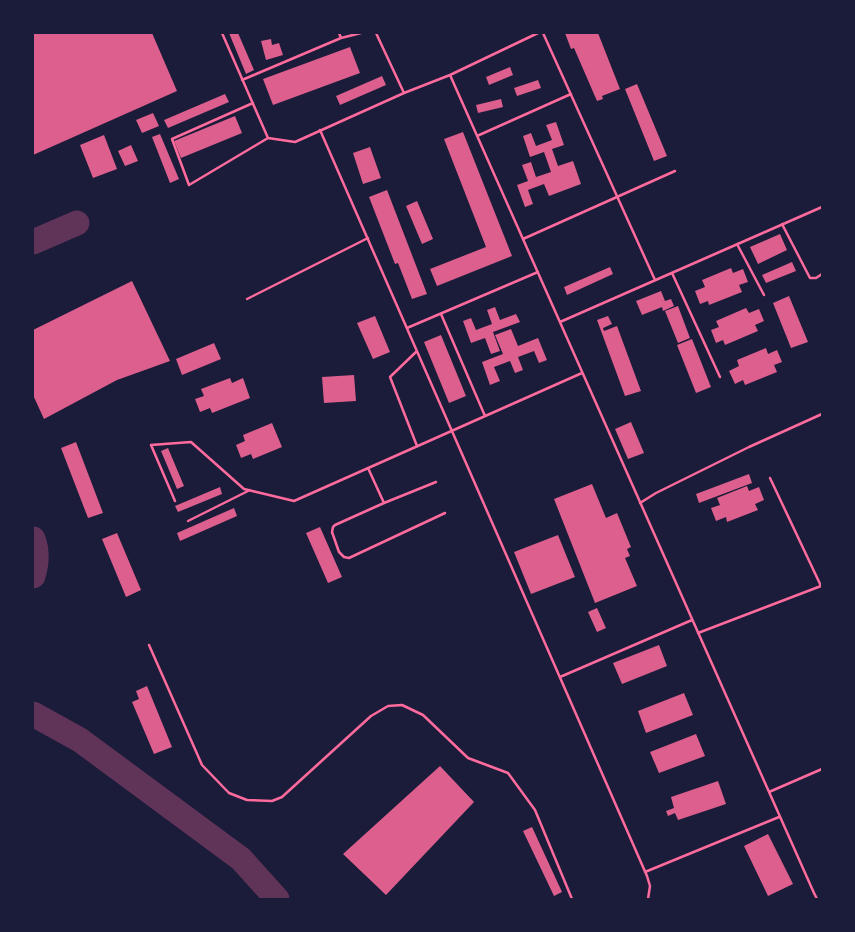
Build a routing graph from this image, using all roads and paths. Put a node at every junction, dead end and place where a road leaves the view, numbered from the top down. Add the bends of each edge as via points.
1 (222, 33) edge
2 (339, 33) edge
3 (361, 33) edge
4 (376, 33) edge
5 (538, 33) edge
6 (543, 33) edge
7 (341, 38) junction
8 (450, 75) junction
9 (242, 80) junction
10 (404, 93) junction
11 (571, 94) junction
12 (253, 103) junction
13 (320, 130) junction
14 (477, 136) junction
15 (268, 138) junction
16 (676, 171) dead end
17 (618, 198) junction
18 (822, 207) edge
19 (782, 224) junction
20 (368, 238) junction
21 (523, 239) junction
22 (738, 244) junction
23 (538, 272) junction
24 (672, 273) junction
25 (822, 274) edge
26 (655, 280) junction
27 (764, 296) dead end
28 (247, 299) dead end
29 (441, 314) junction
30 (560, 322) junction
31 (407, 328) junction
32 (417, 351) junction
33 (582, 373) junction
34 (720, 377) dead end
35 (822, 414) edge
36 (485, 416) junction
37 (452, 431) junction
38 (417, 446) junction
39 (368, 468) junction
40 (770, 478) dead end
41 (436, 482) dead end
42 (250, 490) junction
43 (175, 501) dead end
44 (384, 503) junction
45 (640, 503) junction
46 (445, 513) dead end
47 (188, 521) dead end
48 (692, 620) junction
49 (698, 633) junction
50 (149, 645) dead end
51 (560, 677) junction
52 (822, 769) edge
53 (769, 792) junction
54 (779, 816) junction
55 (645, 872) junction
56 (572, 899) edge
57 (648, 899) edge
58 (817, 899) edge

1 - 9 lane
2 - 7 lane
3 - 7 lane
4 - 10 lane
5 - 8 lane
6 - 11 lane
7 - 9 lane
8 - 10 lane
8 - 14 lane
9 - 12 lane
10 - 13 lane
11 - 14 lane
11 - 17 lane
12 - 15 lane
12 - 15 lane via 172,140 189,185
13 - 15 lane via 295,142
13 - 20 lane
14 - 21 lane
16 - 17 lane
17 - 21 lane
17 - 26 lane
18 - 19 lane
19 - 22 lane
19 - 25 lane via 810,278
20 - 28 lane
20 - 31 lane
21 - 23 lane
22 - 24 lane
22 - 27 lane
23 - 29 lane
23 - 30 lane
24 - 26 lane
24 - 34 lane
26 - 30 lane
29 - 31 lane
29 - 36 lane
30 - 33 lane
31 - 32 lane
32 - 37 lane
32 - 38 lane via 390,376
33 - 36 lane
33 - 45 lane
35 - 45 lane via 749,447
36 - 37 lane
37 - 38 lane
37 - 51 lane
38 - 39 lane
39 - 42 lane via 294,501
39 - 44 lane
40 - 49 lane via 821,586
41 - 44 lane
42 - 43 lane via 244,489 191,442 151,445
42 - 47 lane
44 - 46 lane via 333,527 332,532 344,558
45 - 48 lane
48 - 49 lane
48 - 51 lane
49 - 53 lane
50 - 56 lane via 202,765 229,793 248,800 272,801 282,797 371,716 388,706 402,705 423,715 468,758 508,773 535,810
51 - 55 lane
52 - 53 lane
53 - 54 lane
54 - 55 lane
54 - 58 lane
55 - 57 lane via 650,886

